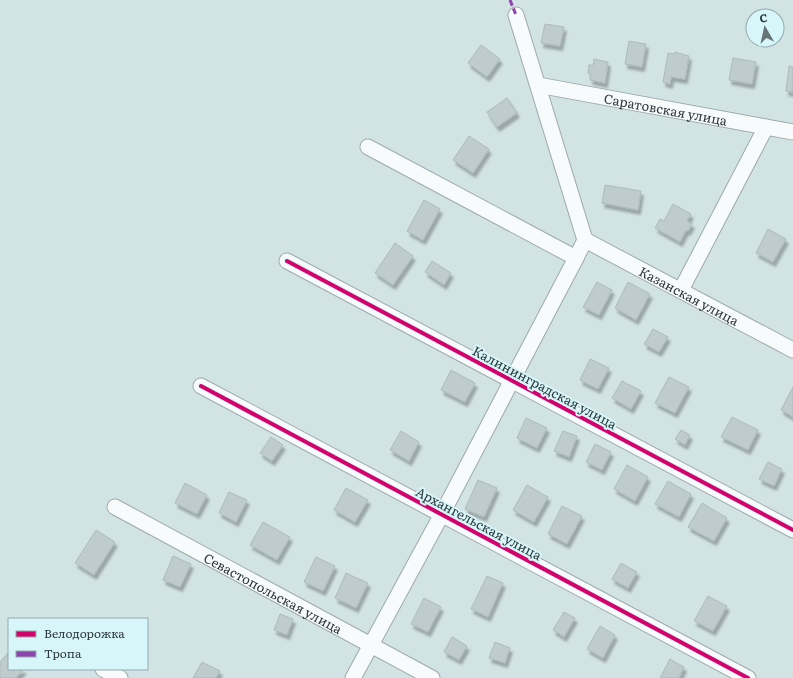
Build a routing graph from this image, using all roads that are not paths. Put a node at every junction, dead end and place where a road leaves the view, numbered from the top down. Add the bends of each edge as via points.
1 (516, 15) dead end
2 (538, 85) junction
3 (766, 127) junction
4 (793, 132) edge
5 (368, 147) dead end
6 (585, 240) junction
7 (576, 258) junction
8 (287, 261) dead end
9 (681, 290) junction
10 (793, 350) edge
11 (512, 381) junction
12 (201, 386) dead end
13 (115, 507) dead end
14 (442, 514) junction
15 (793, 530) edge
16 (371, 645) junction
17 (105, 670) edge
18 (120, 678) edge
19 (353, 678) edge
20 (432, 678) edge
21 (748, 678) edge

1 - 2 street
2 - 3 street, Саратовская улица
2 - 6 street
3 - 4 street, Саратовская улица
3 - 9 street
5 - 7 street
6 - 7 street
6 - 9 street, Казанская улица
7 - 11 street
8 - 11 street, Калининградская улица
9 - 10 street, Казанская улица
11 - 14 street
11 - 15 street, Калининградская улица
12 - 14 street, Архангельская улица
13 - 16 street, Севастопольская улица
14 - 16 street
14 - 21 street, Архангельская улица
16 - 19 street
16 - 20 street, Севастопольская улица
17 - 18 street

